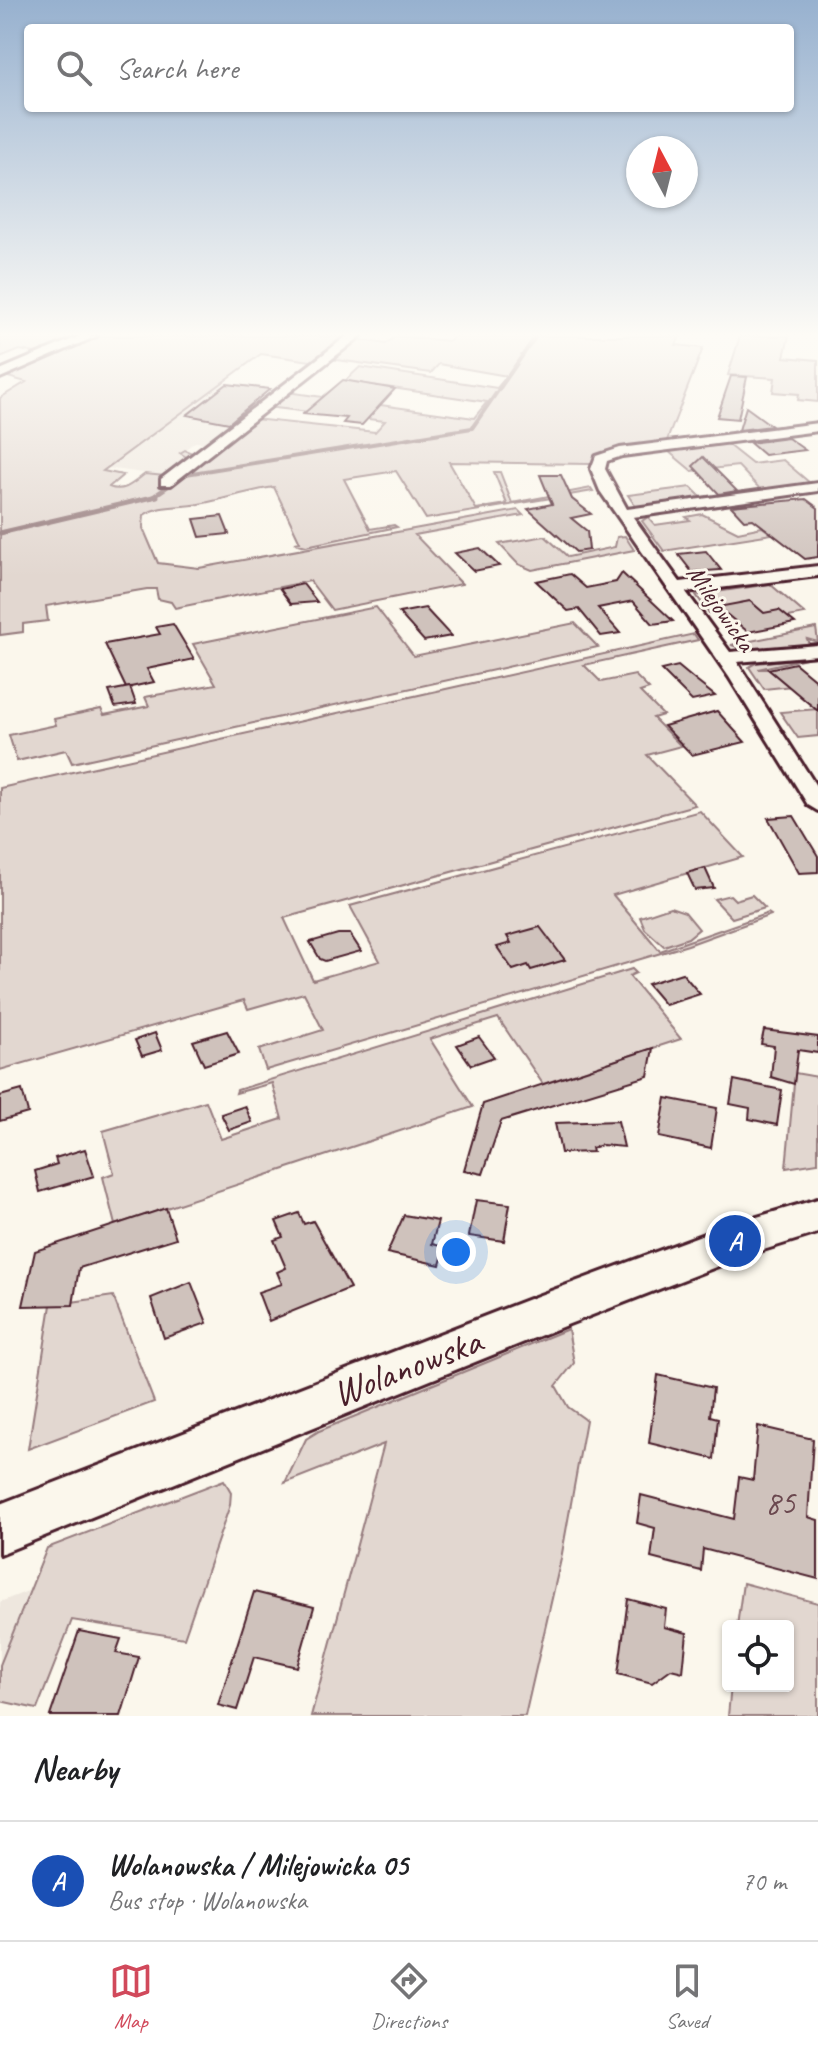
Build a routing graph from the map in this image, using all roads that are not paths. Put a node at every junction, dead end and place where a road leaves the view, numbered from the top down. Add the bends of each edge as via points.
1 (251, 416) edge
2 (818, 427) edge
3 (166, 482) dead end
4 (818, 487) edge
5 (624, 514) junction
6 (818, 571) edge
7 (675, 588) junction
8 (818, 650) edge
9 (725, 658) junction
10 (817, 800) edge
11 (818, 1216) edge
12 (0, 1529) edge

1 - 3 street
2 - 5 street, Milejowicka via 620,452 601,459 603,484
4 - 5 street
5 - 7 street, Milejowicka
6 - 7 street
7 - 9 street, Milejowicka
8 - 9 street
9 - 10 street, Milejowicka
11 - 12 street, Wolanowska via 735,1241 548,1312

